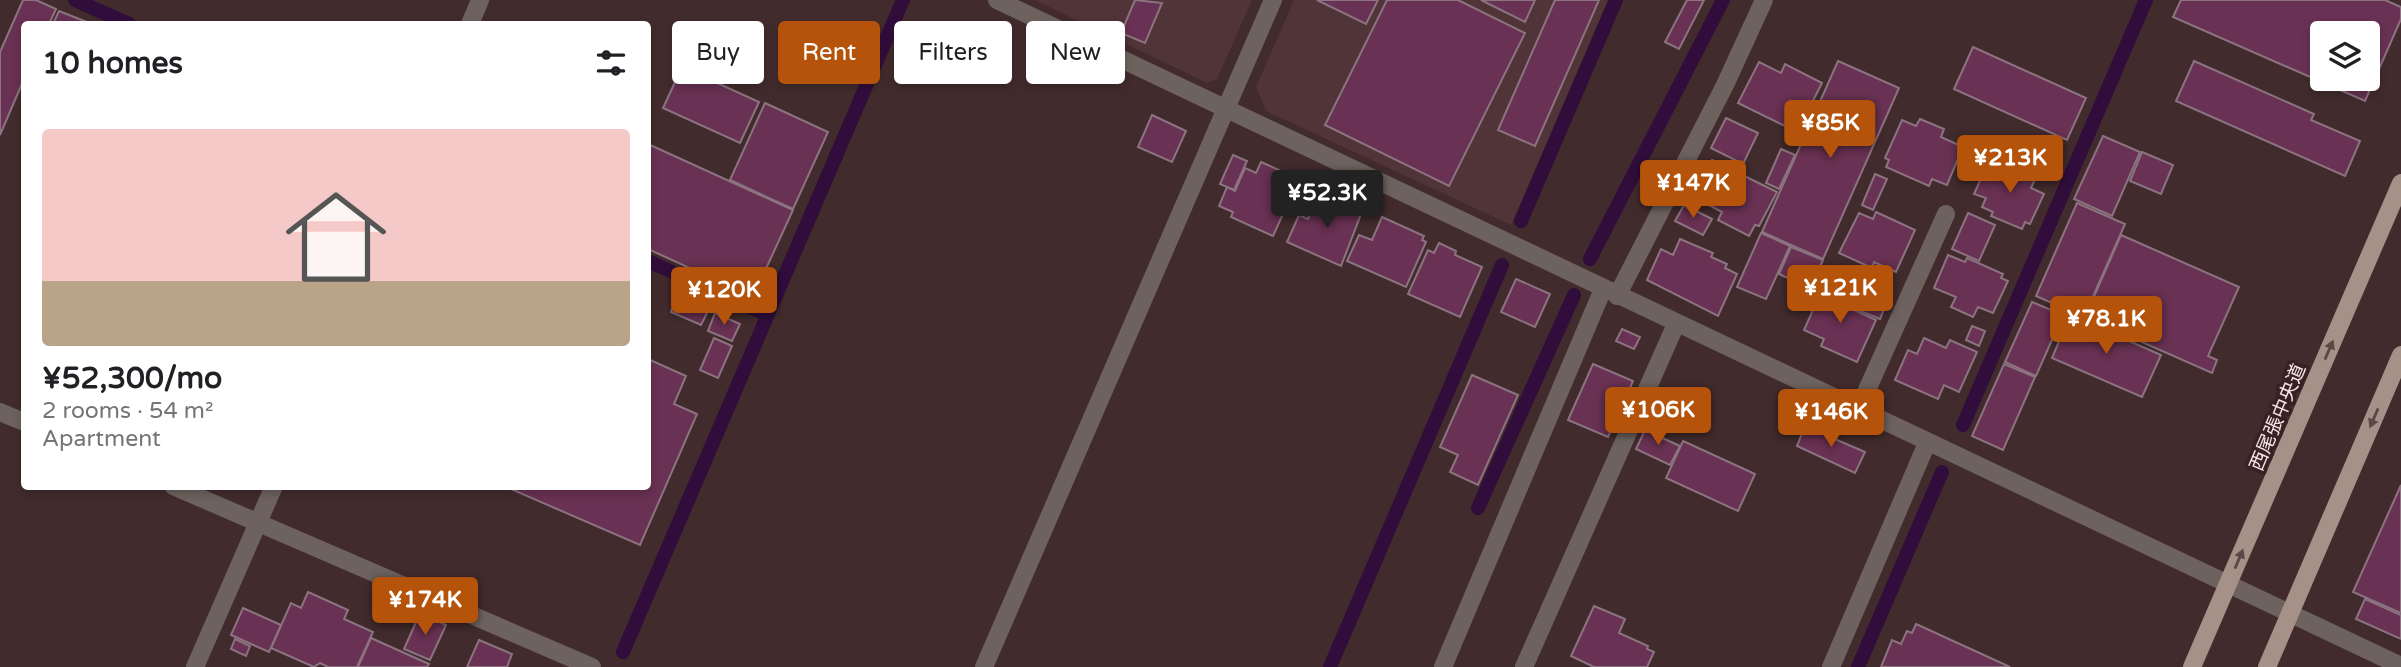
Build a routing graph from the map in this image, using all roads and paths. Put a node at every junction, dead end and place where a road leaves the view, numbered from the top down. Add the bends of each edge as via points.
1 (480, 0) edge
2 (997, 0) edge
3 (1273, 0) edge
4 (1764, 0) edge
5 (471, 21) edge
6 (1226, 111) junction
7 (2401, 183) edge
8 (1946, 214) dead end
9 (1610, 293) junction
10 (1676, 324) junction
11 (2401, 355) edge
12 (1858, 410) junction
13 (0, 412) edge
14 (21, 421) edge
15 (1927, 443) junction
16 (182, 490) edge
17 (272, 490) edge
18 (259, 523) junction
19 (2228, 585) junction
20 (2290, 614) junction
21 (2401, 666) edge
22 (195, 667) edge
23 (593, 667) edge
24 (984, 667) edge
25 (1443, 667) edge
26 (1524, 667) edge
27 (1831, 667) edge
28 (2192, 667) edge
29 (2267, 667) edge

1 - 5 street
2 - 6 street
3 - 6 street
4 - 9 street via 1725,85
6 - 9 street
6 - 24 street
19 -> 7 main road, 西尾張中央道
8 - 12 street
9 - 10 street
9 - 25 street
10 - 12 street
10 - 26 street
11 -> 20 main road
12 - 15 street
13 - 14 street
15 - 19 street
15 - 27 street
16 - 18 street
17 - 18 street
18 - 22 street
18 - 23 street
19 - 20 street
19 - 28 main road, 西尾張中央道
20 - 21 street
20 - 29 main road

